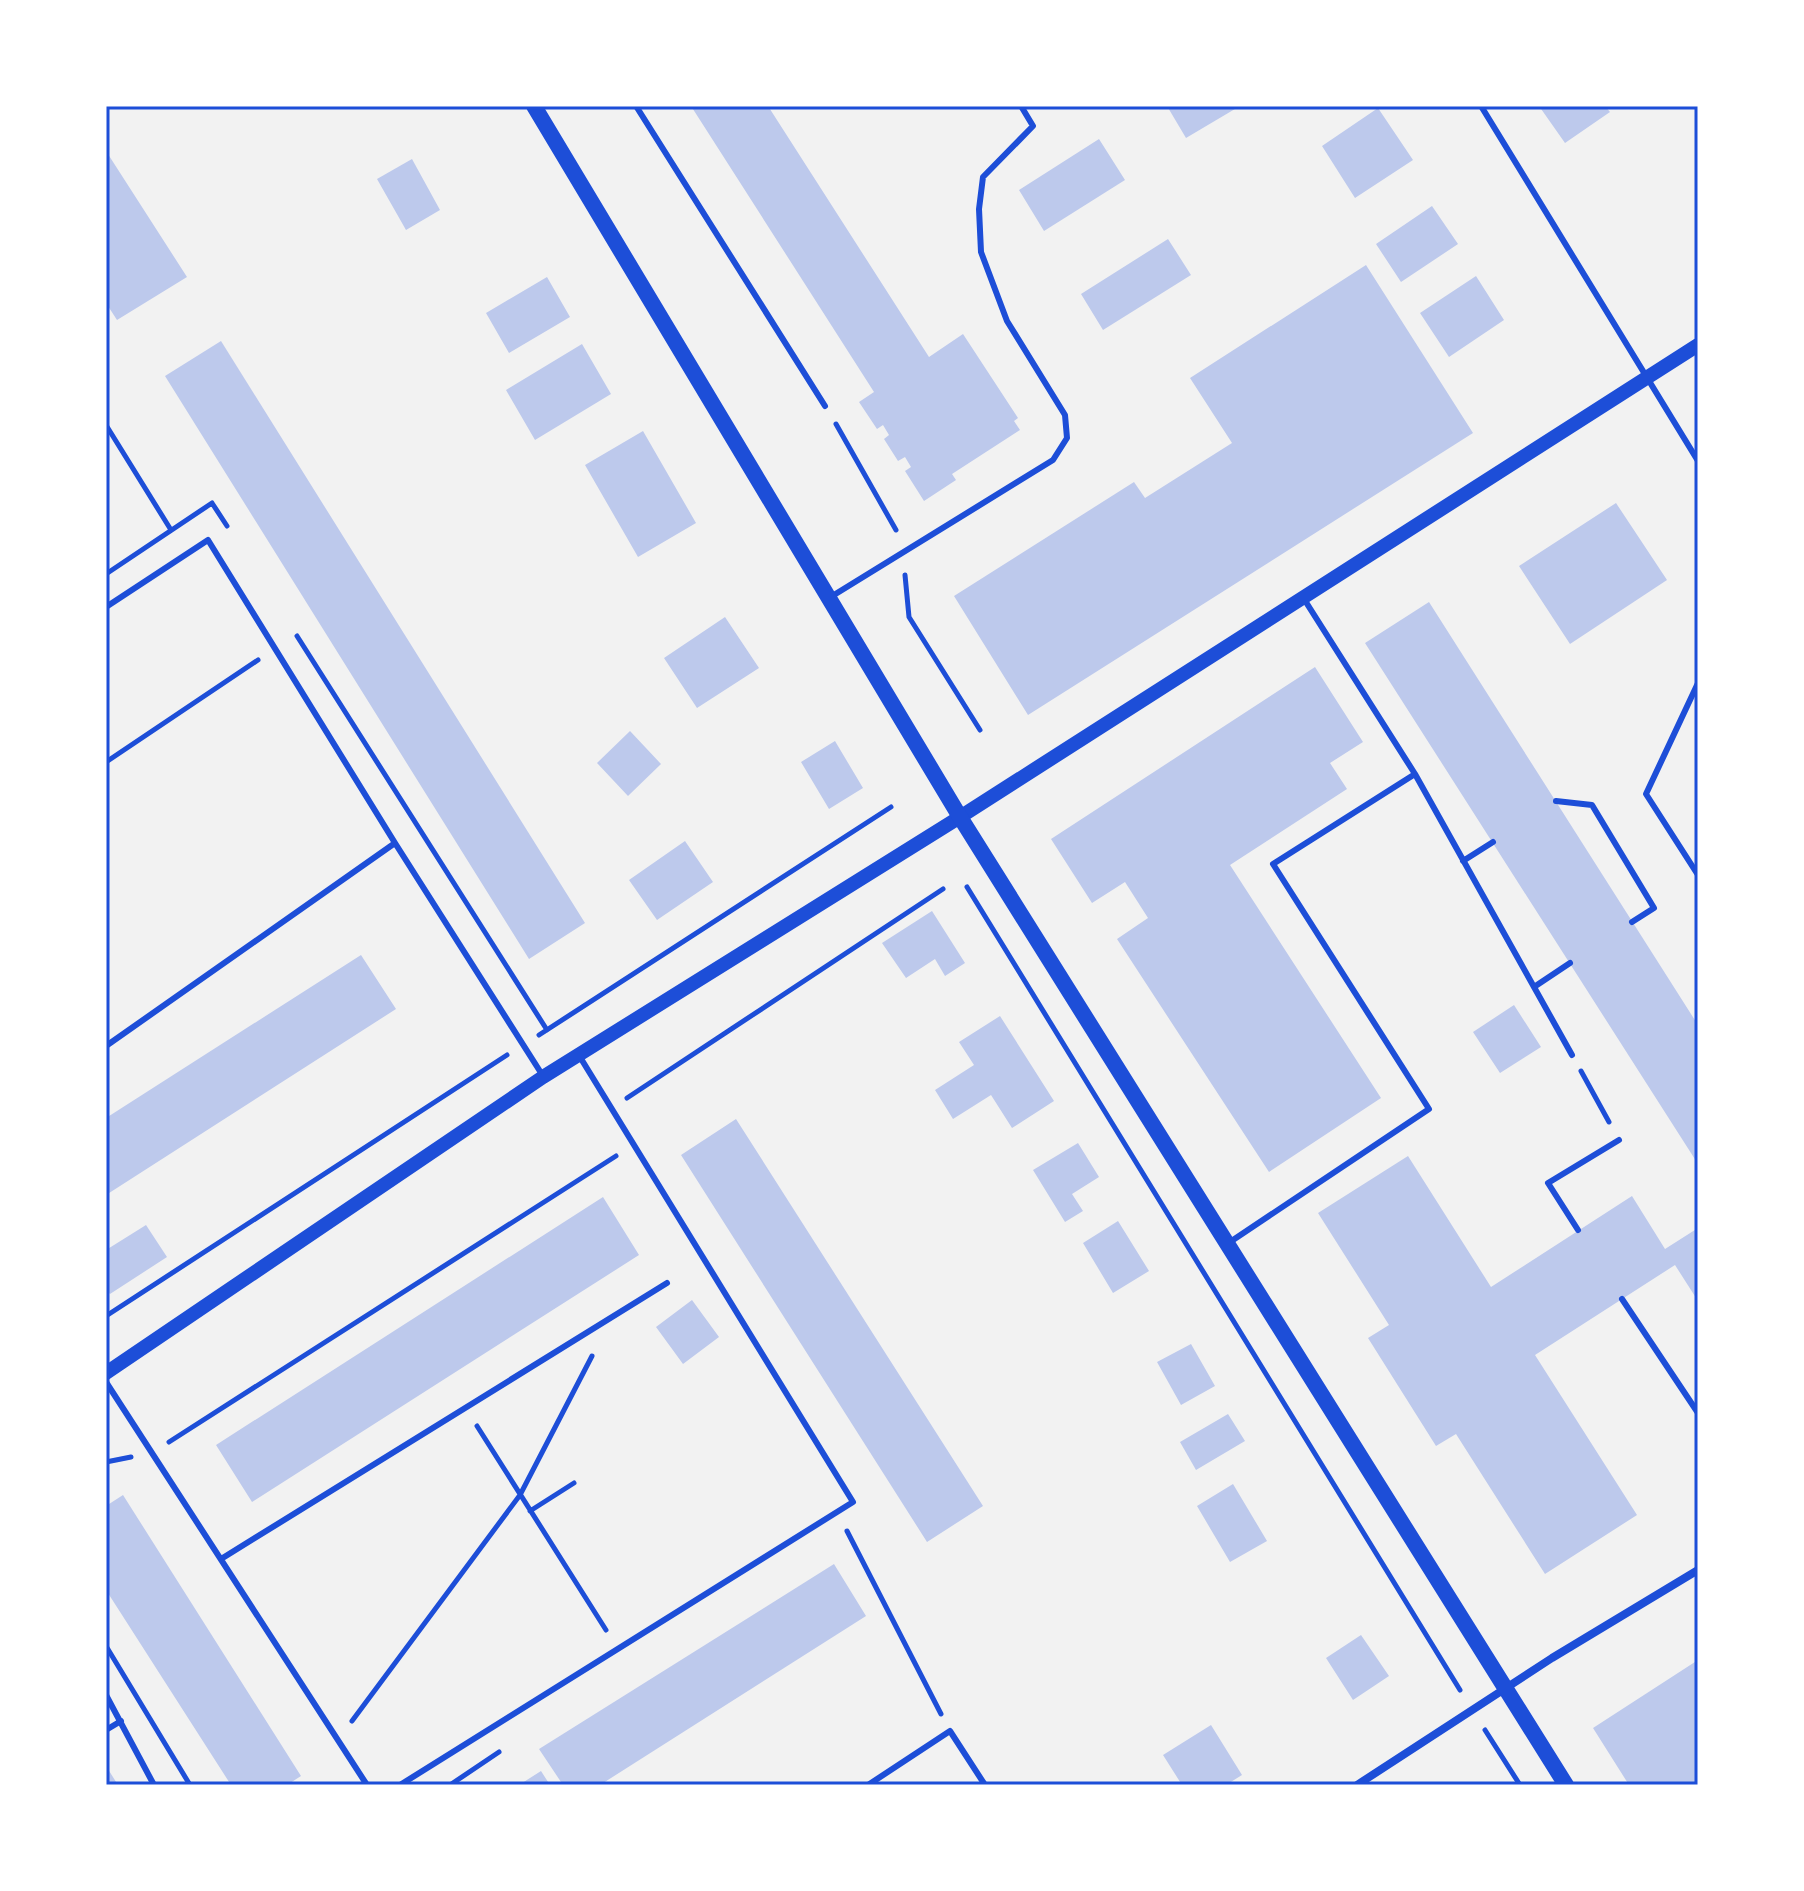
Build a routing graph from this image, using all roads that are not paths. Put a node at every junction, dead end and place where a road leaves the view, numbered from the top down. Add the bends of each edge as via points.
1 (534, 106) edge
2 (636, 106) edge
3 (1021, 106) edge
4 (1481, 106) edge
5 (1698, 345) edge
6 (1649, 375) junction
7 (825, 406) dead end
8 (1698, 461) edge
9 (1303, 597) junction
10 (829, 598) junction
11 (106, 607) edge
12 (1698, 683) edge
13 (1415, 774) junction
14 (1556, 801) dead end
15 (960, 817) junction
16 (1493, 842) dead end
17 (395, 843) junction
18 (1463, 861) junction
19 (1698, 875) edge
20 (1632, 922) dead end
21 (1570, 963) dead end
22 (1534, 987) junction
23 (106, 1046) edge
24 (578, 1055) junction
25 (1572, 1055) road end
26 (543, 1077) junction
27 (1619, 1140) road end
28 (1578, 1230) dead end
29 (1227, 1244) junction
30 (667, 1283) dead end
31 (1622, 1299) dead end
32 (106, 1373) edge
33 (106, 1382) edge
34 (1698, 1413) edge
35 (221, 1559) junction
36 (1698, 1570) edge
37 (1505, 1689) junction
38 (106, 1695) edge
39 (121, 1721) junction
40 (106, 1730) edge
41 (154, 1785) edge
42 (367, 1785) edge
43 (400, 1785) edge
44 (868, 1785) edge
45 (985, 1785) edge
46 (1357, 1785) edge
47 (1566, 1785) edge

1 - 10 main road
2 - 7 lane
3 - 10 lane via 1033,126 983,177 981,252 1007,321 1065,415 1067,438 1053,460
4 - 6 lane
5 - 6 street
6 - 8 lane
6 - 9 street
9 - 13 lane
9 - 15 street
10 - 15 main road
11 - 17 lane via 208,540
12 - 19 lane via 1646,794
13 - 18 lane
13 - 29 lane via 1273,864 1429,1109
14 - 20 lane via 1592,805 1654,908
15 - 24 street
15 - 29 main road
16 - 18 lane
17 - 23 lane
17 - 26 lane
18 - 22 lane
21 - 22 lane
22 - 25 lane
24 - 26 street
24 - 43 lane via 853,1502
26 - 32 street
27 - 28 lane via 1548,1183
29 - 37 main road
30 - 35 lane
31 - 34 lane
33 - 35 lane
35 - 42 lane
36 - 37 street
37 - 46 street
37 - 47 main road
38 - 39 lane
39 - 40 lane
39 - 41 lane
44 - 45 lane via 950,1731

